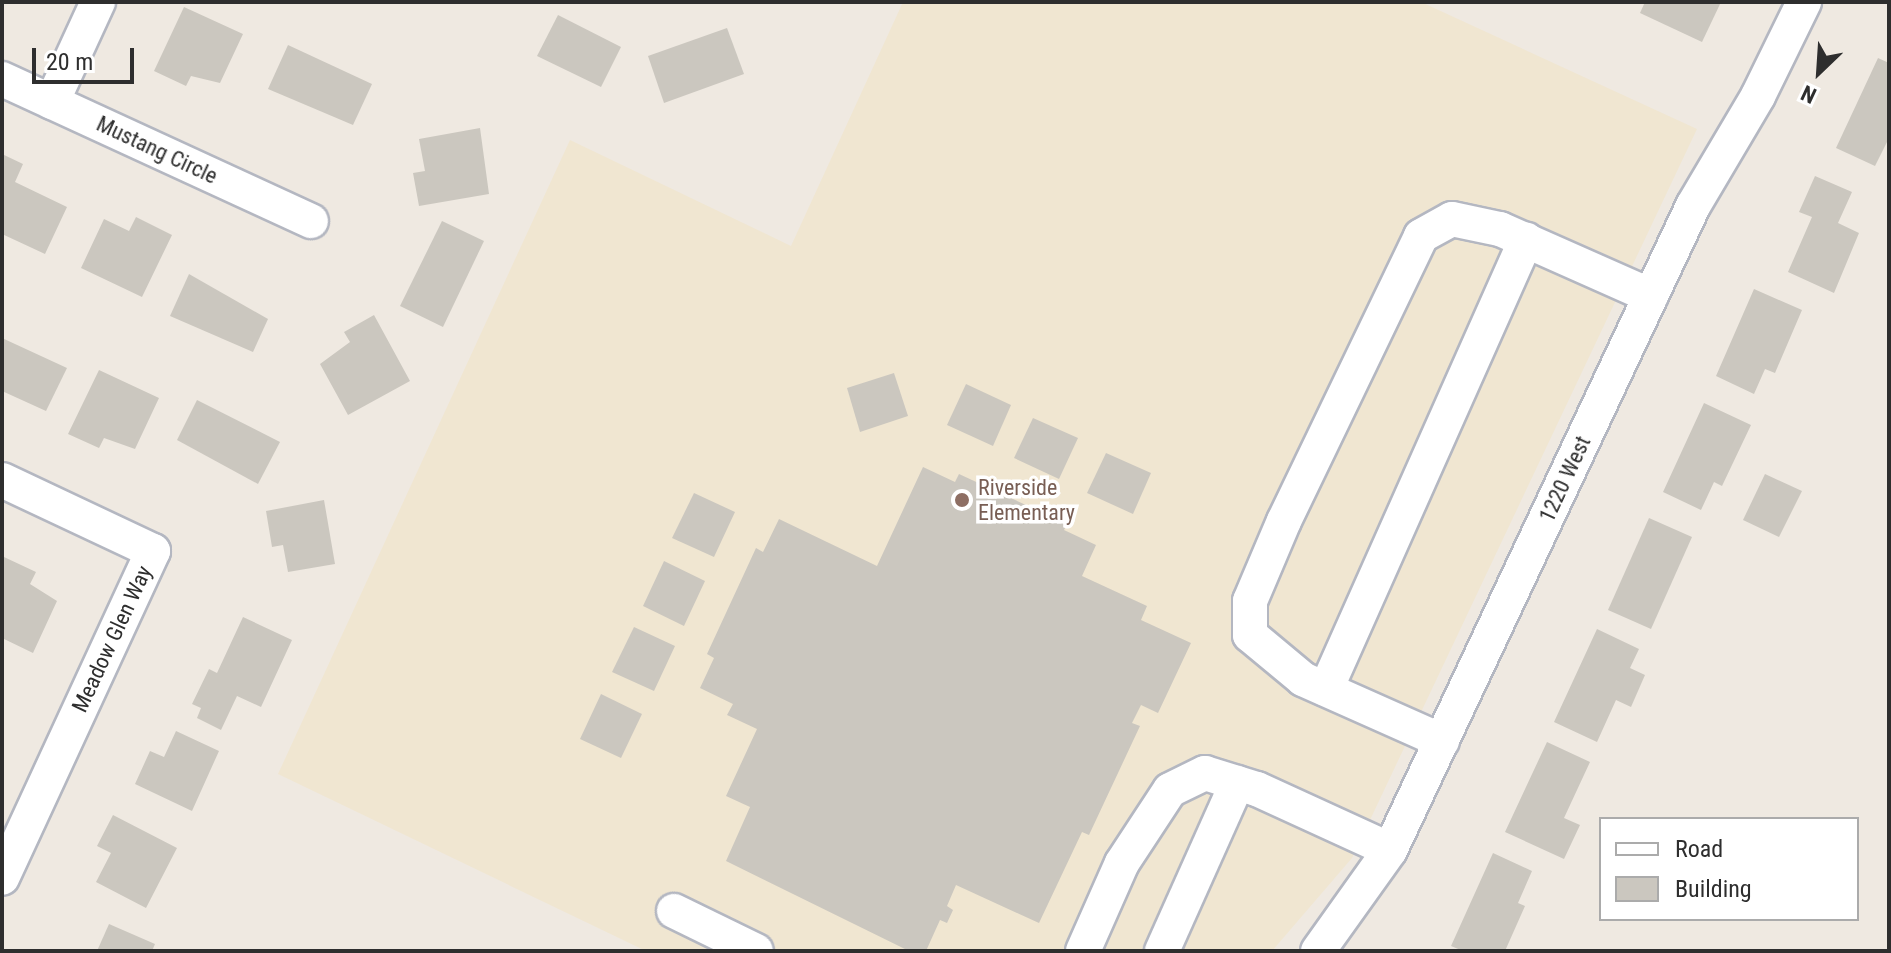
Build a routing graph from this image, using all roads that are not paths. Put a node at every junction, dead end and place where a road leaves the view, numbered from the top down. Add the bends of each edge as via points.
1 (98, 2) edge
2 (1804, 2) edge
3 (2, 79) edge
4 (52, 102) junction
5 (311, 221) dead end
6 (1526, 240) junction
7 (1651, 296) junction
8 (2, 480) edge
9 (1326, 689) junction
10 (1442, 741) junction
11 (1237, 783) junction
12 (1390, 850) junction
13 (2, 878) edge
14 (674, 911) dead end
15 (756, 951) edge
16 (1083, 951) edge
17 (1162, 951) edge
18 (1318, 951) edge

1 - 4 street
2 - 7 street, 1220 West via 1758,96 1693,206
3 - 4 street, Mustang Circle
4 - 5 street, Mustang Circle
6 - 7 street
6 - 9 street
6 - 9 street via 1452,219 1421,236 1284,521 1250,601 1250,635 1303,679
7 - 10 street, 1220 West
8 - 13 street, Meadow Glen Way via 153,551
9 - 10 street
10 - 12 street, 1220 West
11 - 12 street
11 - 16 street via 1205,773 1170,790 1122,863
11 - 17 street
12 - 18 street, 1220 West
14 - 15 street

